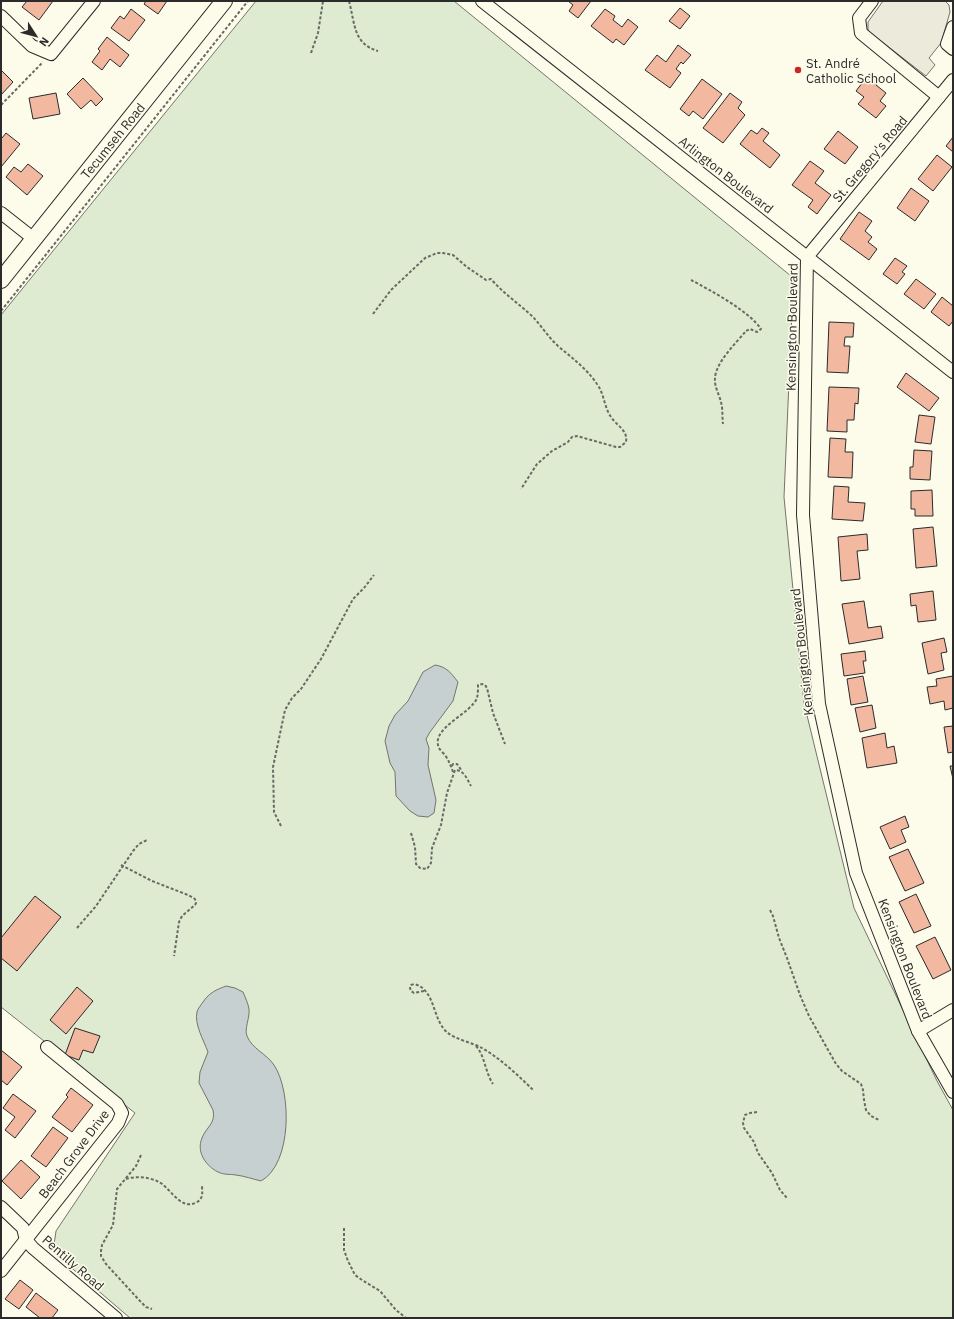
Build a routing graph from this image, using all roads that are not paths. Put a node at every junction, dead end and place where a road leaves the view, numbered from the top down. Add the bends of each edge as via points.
1 (94, 1) edge
2 (224, 1) edge
3 (482, 1) edge
4 (872, 1) edge
5 (1, 16) edge
6 (953, 27) edge
7 (953, 49) edge
8 (953, 80) edge
9 (939, 97) junction
10 (1, 213) edge
11 (34, 239) junction
12 (808, 257) junction
13 (1, 280) edge
14 (953, 372) edge
15 (953, 1010) edge
16 (918, 1031) junction
17 (47, 1048) dead end
18 (953, 1092) edge
19 (1, 1207) edge
20 (26, 1240) junction
21 (1, 1271) edge
22 (116, 1318) edge

1 - 5 street via 51,54 32,46
2 - 11 main road, Tecumseh Road
3 - 12 street, Arlington Boulevard
4 - 9 street via 858,18 861,33
6 - 7 street via 947,44
8 - 9 street, St. Gregory's Road
9 - 12 street, St. Gregory's Road
10 - 11 street
11 - 13 main road, Tecumseh Road
12 - 14 street, Arlington Boulevard
12 - 16 street, Kensington Boulevard via 803,515 819,704 856,873
15 - 16 street
16 - 18 street, Kensington Boulevard
17 - 20 street, Beach Grove Drive via 117,1104 122,1113 118,1122
19 - 20 street, Pentilly Road via 22,1228
20 - 21 street, Beach Grove Drive
20 - 22 street, Pentilly Road

